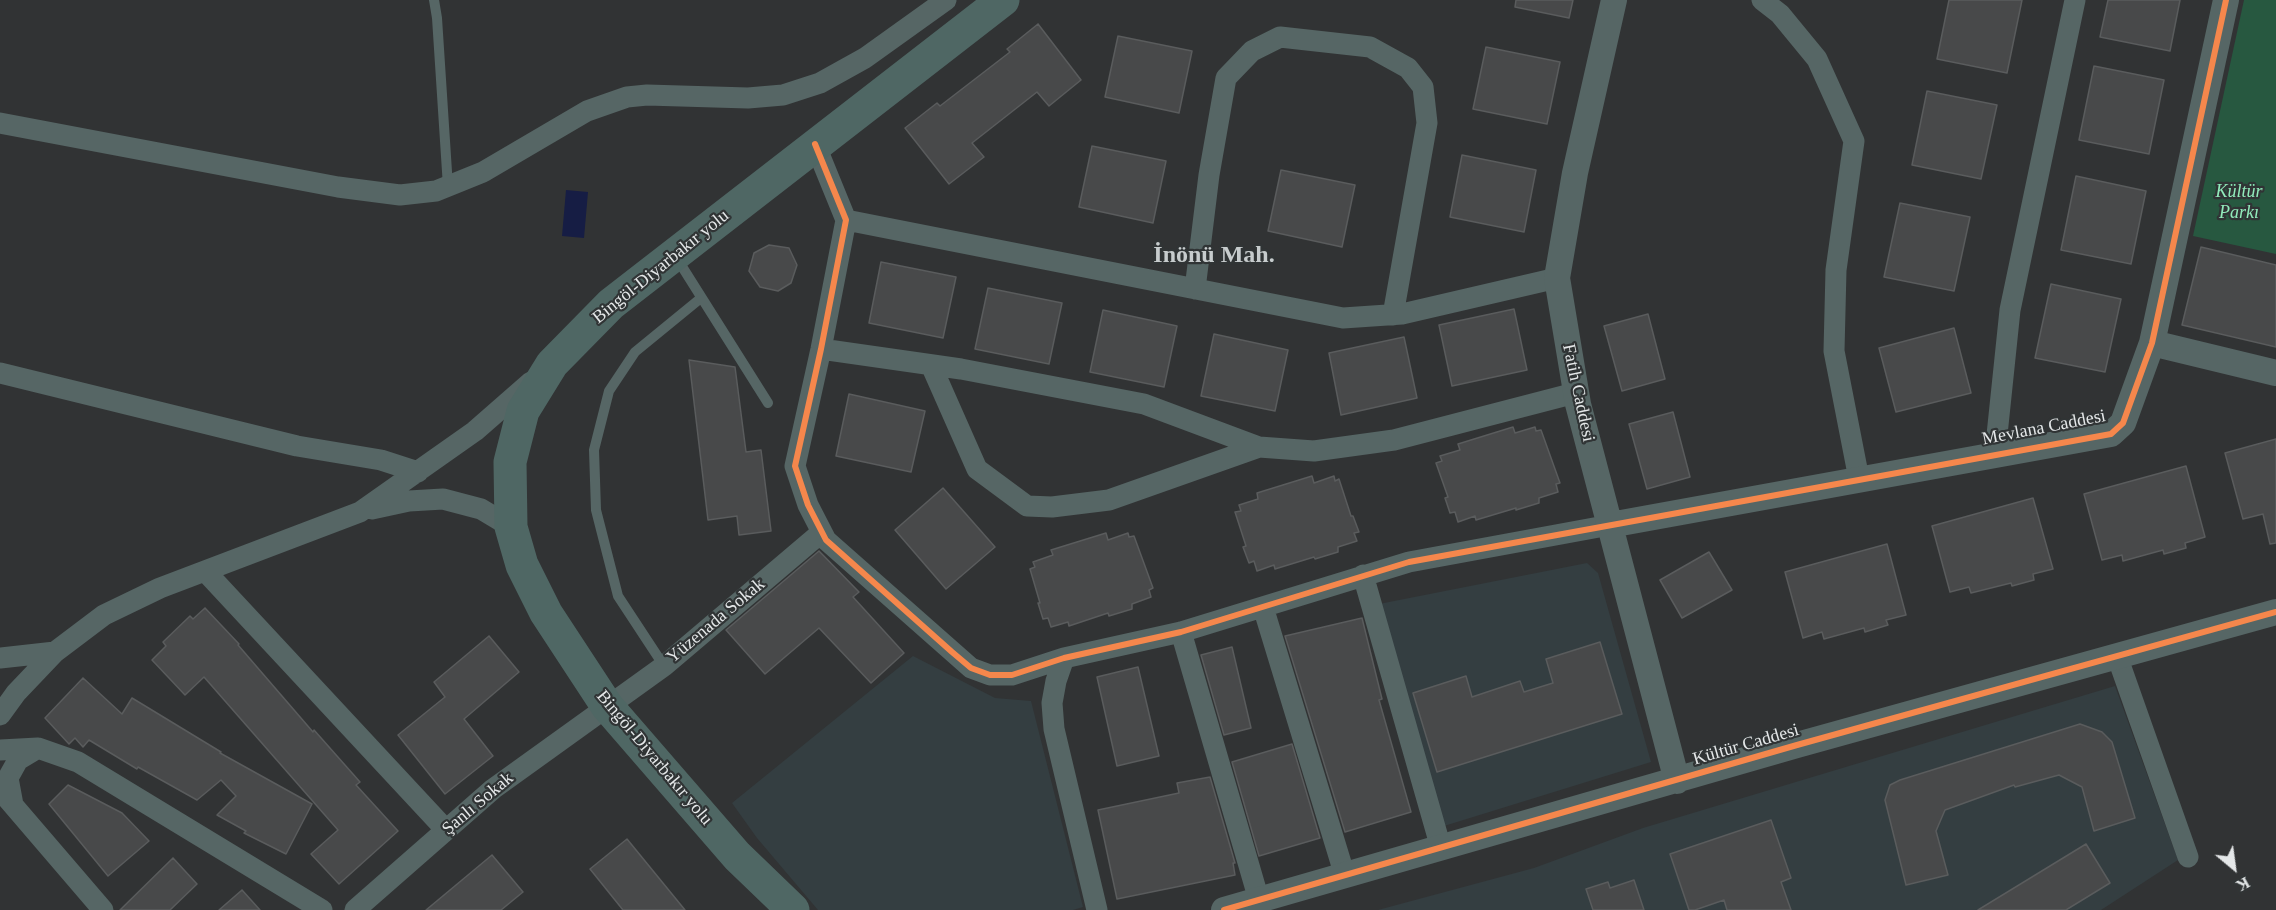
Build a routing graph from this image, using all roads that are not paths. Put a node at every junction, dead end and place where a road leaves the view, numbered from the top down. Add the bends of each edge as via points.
1 (434, 0) edge
2 (946, 0) edge
3 (1003, 0) edge
4 (1614, 0) edge
5 (1762, 0) edge
6 (2075, 0) edge
7 (2226, 0) edge
8 (0, 123) edge
9 (815, 144) junction
10 (448, 187) junction
11 (846, 220) junction
12 (674, 255) junction
13 (1557, 278) junction
14 (1195, 289) junction
15 (701, 298) junction
16 (1393, 315) junction
17 (2152, 343) junction
18 (821, 349) junction
19 (552, 364) junction
20 (931, 365) junction
21 (0, 373) edge
22 (2276, 373) edge
23 (1575, 393) junction
24 (768, 403) dead end
25 (1259, 447) junction
26 (1995, 454) junction
27 (418, 472) junction
28 (1859, 479) junction
29 (360, 512) junction
30 (1610, 525) junction
31 (511, 527) junction
32 (822, 532) junction
33 (205, 571) junction
34 (1363, 575) junction
35 (1263, 607) junction
36 (2273, 619) edge
37 (1181, 632) junction
38 (55, 652) junction
39 (2117, 656) junction
40 (0, 658) edge
41 (1064, 658) junction
42 (664, 666) junction
43 (607, 706) junction
44 (0, 715) edge
45 (38, 748) junction
46 (0, 750) edge
47 (1677, 781) junction
48 (6, 797) edge
49 (446, 830) junction
50 (1440, 848) junction
51 (737, 856) junction
52 (2188, 857) dead end
53 (1345, 876) junction
54 (1259, 900) junction
55 (103, 910) edge
56 (322, 910) edge
57 (355, 910) edge
58 (774, 910) edge
59 (793, 910) edge
60 (1097, 910) edge
61 (1224, 910) edge

1 - 10 lane
2 - 10 street via 865,58 820,83 783,94 748,98 627,96 588,111 483,172
3 - 9 main road, Bingöl-Diyarbakır yolu
4 - 13 street, Fatih Caddesi via 1575,173
5 - 28 street via 1780,14 1816,59 1854,141 1836,270 1834,351
6 - 26 street via 2010,310
7 - 17 street, Mevlana Caddesi
8 - 10 street via 338,187 400,195
9 - 11 street
9 - 12 main road, Bingöl-Diyarbakır yolu
11 - 14 street
11 - 18 street
12 - 15 lane
12 - 19 main road, Bingöl-Diyarbakır yolu via 611,303
13 - 16 street
13 - 23 street, Fatih Caddesi
14 - 16 street via 1343,318
14 - 16 street via 1226,78 1252,51 1280,37 1370,47 1408,68 1423,87 1427,123
15 - 24 lane
15 - 42 lane via 635,352 609,391 594,450 596,510 618,596
17 - 22 street
17 - 26 street, Mevlana Caddesi via 2123,423 2111,434
18 - 20 street
18 - 32 street via 795,466
19 - 27 street via 475,431
19 - 31 main road, Bingöl-Diyarbakır yolu via 523,411 510,462
20 - 25 street via 1144,404
20 - 25 street via 977,469 1028,506 1109,500
21 - 27 street via 297,446 381,460
23 - 25 street via 1394,440 1314,451
23 - 30 street, Fatih Caddesi
26 - 28 street, Mevlana Caddesi
27 - 29 street
28 - 30 street, Mevlana Caddesi
29 - 31 street via 409,501 443,499 481,509
29 - 33 street
30 - 34 street
30 - 47 street, Fatih Caddesi
31 - 43 main road, Bingöl-Diyarbakır yolu via 522,565 546,613
32 - 41 street via 826,540 971,668 990,675 1012,675
32 - 42 street, Yüzenada Sokak
33 - 38 street via 104,615
33 - 49 street
34 - 35 street
34 - 50 street
35 - 37 street
35 - 53 street
36 - 39 street, Kültür Caddesi
37 - 41 street
37 - 54 street
38 - 40 street
38 - 44 street
39 - 47 street, Kültür Caddesi
39 - 52 street
41 - 60 street via 1052,703 1054,729
42 - 43 street, Yüzenada Sokak
43 - 49 street, Şanlı Sokak via 493,789
43 - 51 main road, Bingöl-Diyarbakır yolu
45 - 46 street
45 - 48 street via 18,760 9,778
45 - 56 street via 78,762
47 - 50 street, Kültür Caddesi
48 - 55 street
49 - 57 street, Şanlı Sokak
50 - 53 street, Kültür Caddesi
51 - 58 main road, Bingöl-Diyarbakır yolu
51 - 59 main road, Bingöl-Diyarbakır yolu
53 - 54 street, Kültür Caddesi
54 - 61 street, Kültür Caddesi

